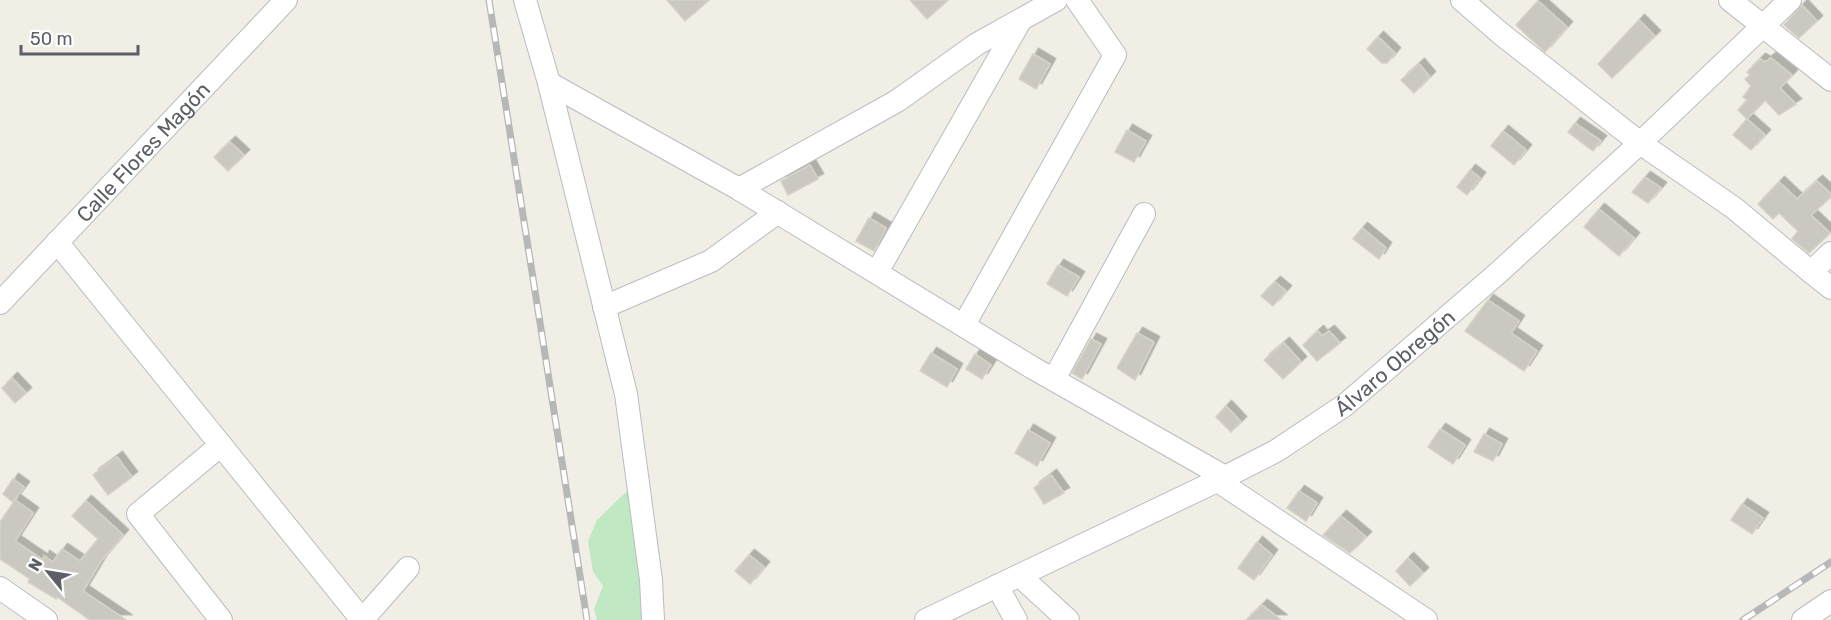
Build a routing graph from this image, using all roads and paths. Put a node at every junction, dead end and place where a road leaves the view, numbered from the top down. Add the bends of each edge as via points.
1 (286, 0) edge
2 (525, 0) edge
3 (1056, 0) edge
4 (1077, 0) edge
5 (1462, 0) edge
6 (1730, 0) edge
7 (1790, 0) edge
8 (1020, 20) junction
9 (1763, 27) junction
10 (1831, 80) edge
11 (549, 83) junction
12 (1640, 143) junction
13 (739, 189) junction
14 (778, 212) junction
15 (1144, 214) dead end
16 (57, 242) junction
17 (1831, 253) edge
18 (877, 272) junction
19 (1811, 272) junction
20 (1831, 288) edge
21 (0, 303) edge
22 (604, 307) junction
23 (964, 325) junction
24 (1054, 380) junction
25 (221, 445) junction
26 (1221, 479) junction
27 (408, 568) dead end
28 (1020, 576) junction
29 (997, 586) junction
30 (0, 588) edge
31 (1831, 601) edge
32 (46, 620) edge
33 (221, 620) edge
34 (363, 620) edge
35 (653, 620) edge
36 (926, 620) edge
37 (1016, 620) edge
38 (1068, 620) edge
39 (1426, 620) edge
40 (1803, 620) edge

1 - 16 street, Calle Flores Magón
2 - 11 street
3 - 8 street
4 - 23 street via 1115,55
5 - 12 street
6 - 9 street
7 - 9 street, Álvaro Obregón
8 - 13 street via 977,44 897,101
8 - 18 street
9 - 10 street
9 - 12 street, Álvaro Obregón
11 - 13 street
11 - 22 street
12 - 19 street via 1734,208
12 - 26 street, Álvaro Obregón via 1345,405 1276,451
13 - 14 street
14 - 18 street
14 - 22 street via 711,261
15 - 24 street
16 - 21 street, Calle Flores Magón
16 - 25 street
17 - 19 street
18 - 23 street
19 - 20 street
22 - 35 street via 626,394
23 - 24 street
24 - 26 street
25 - 33 street via 138,514
25 - 34 street
26 - 28 street, Álvaro Obregón
26 - 39 street
27 - 34 street
28 - 29 street, Álvaro Obregón
28 - 38 street
29 - 36 street, Álvaro Obregón
29 - 37 street
30 - 32 street
31 - 40 street

